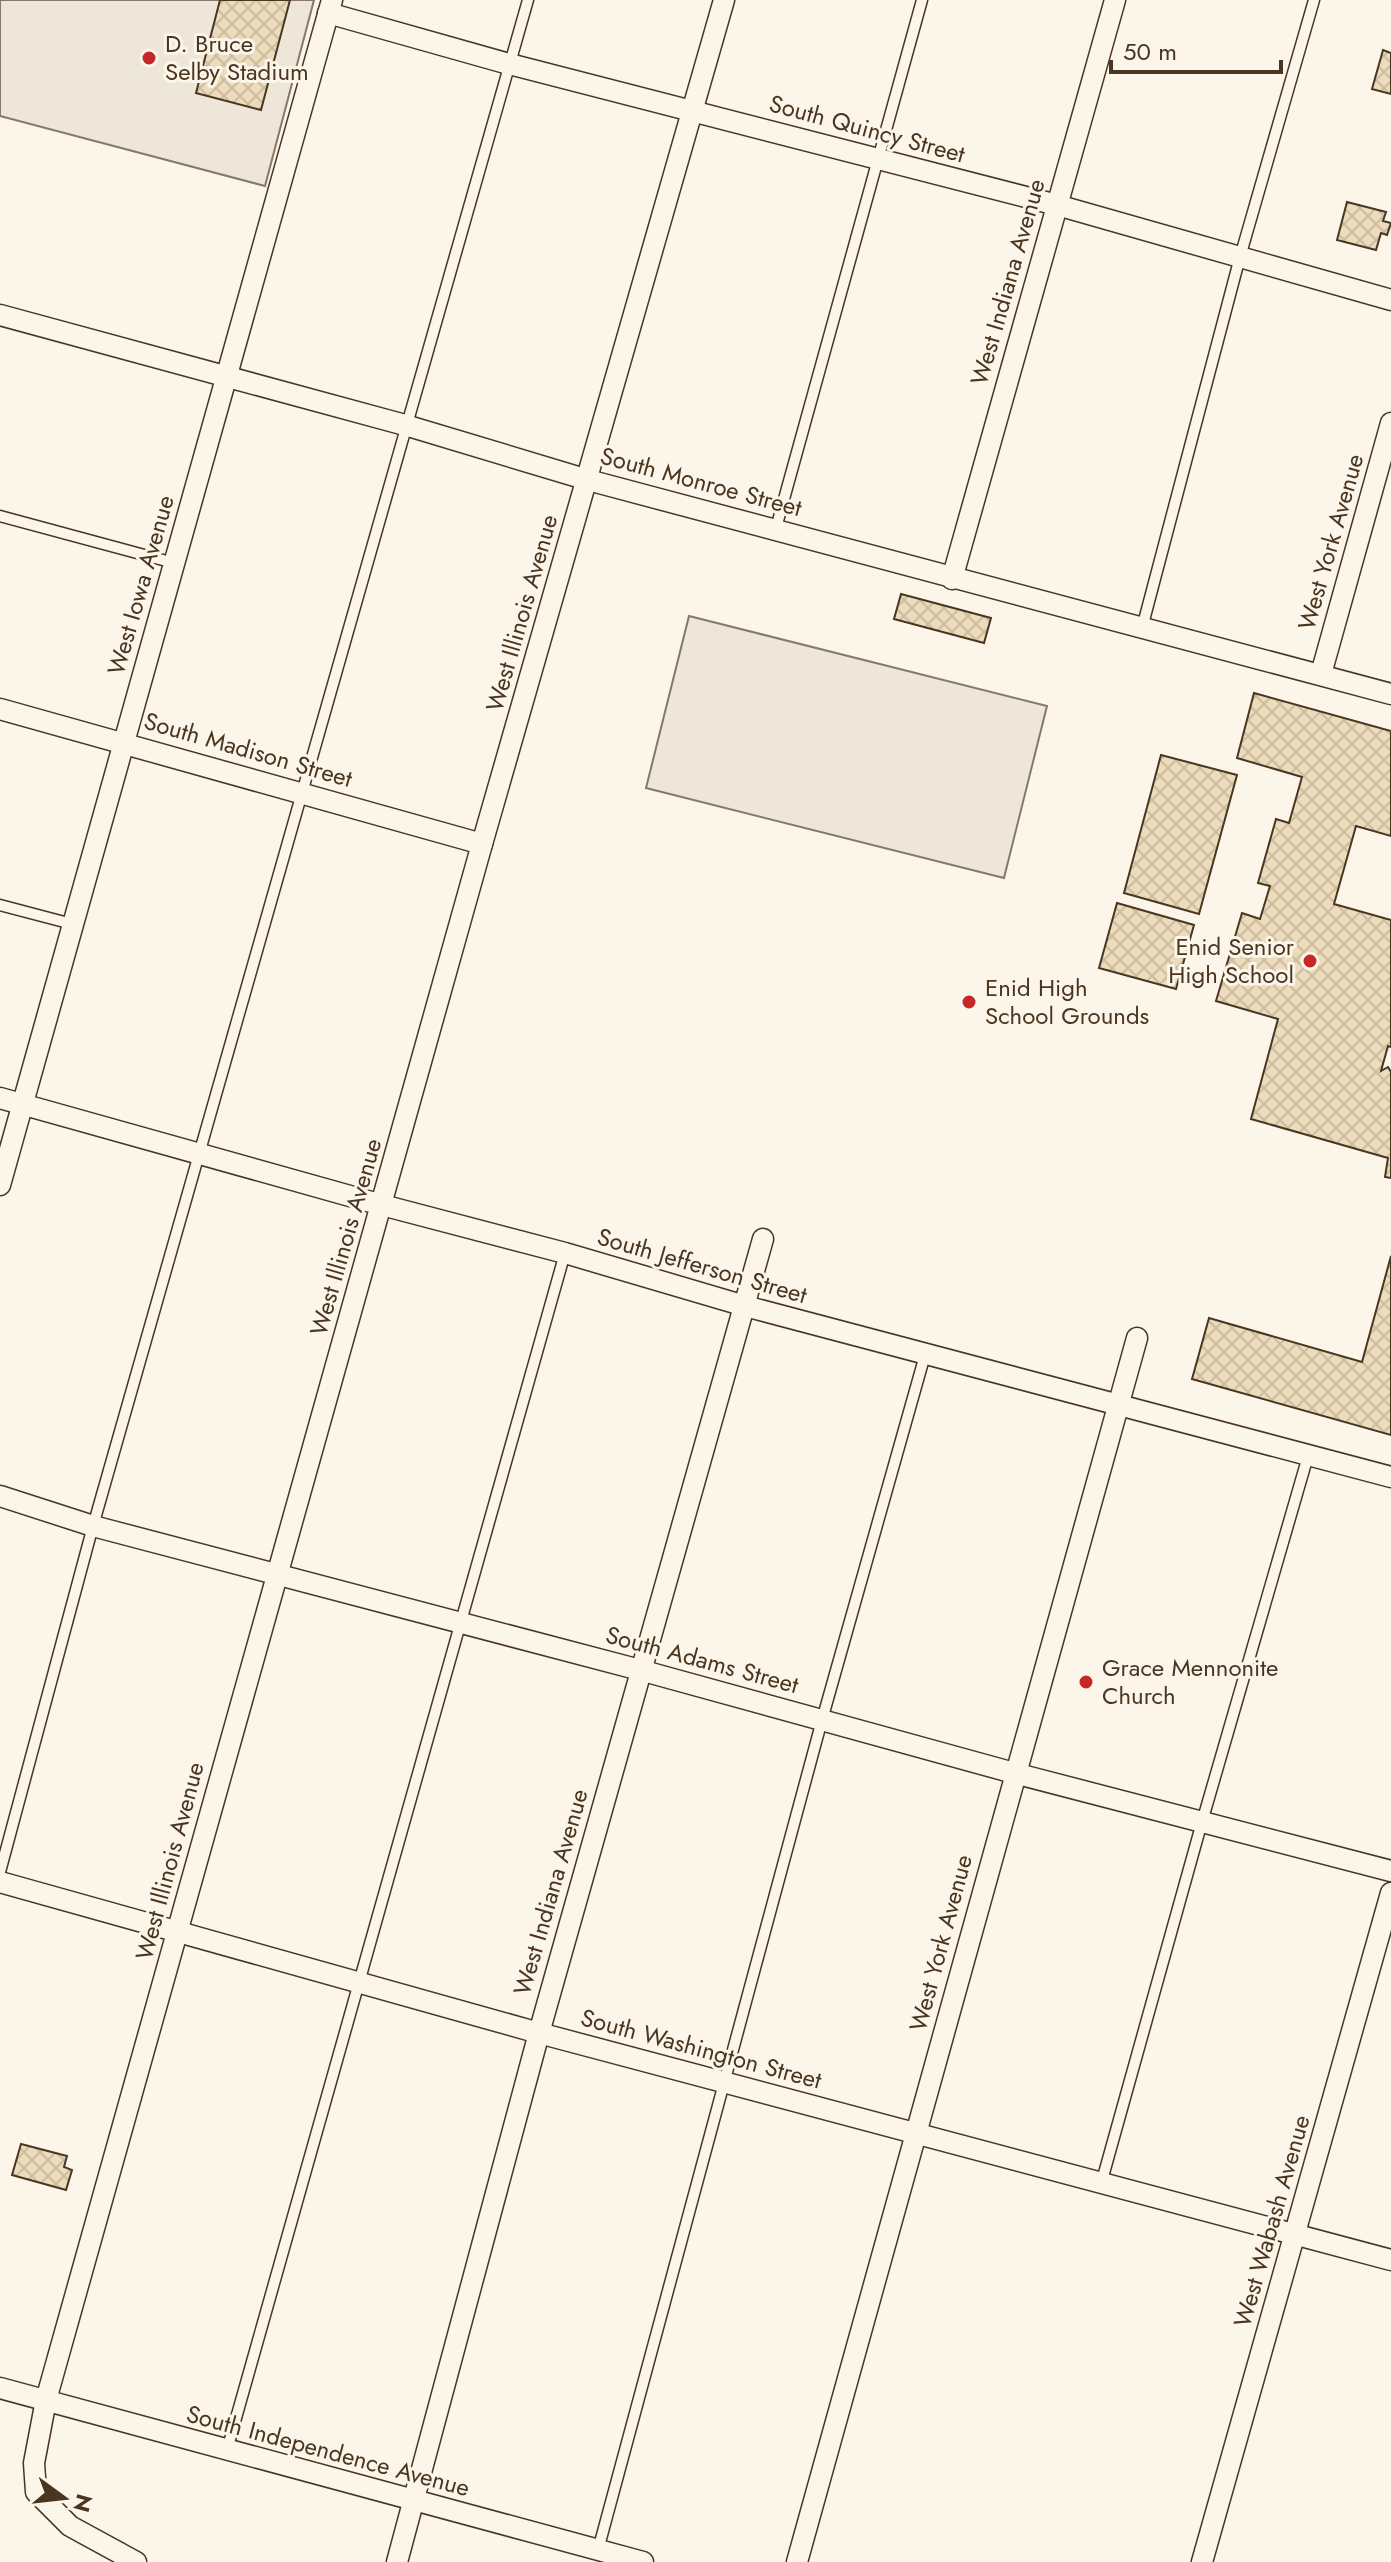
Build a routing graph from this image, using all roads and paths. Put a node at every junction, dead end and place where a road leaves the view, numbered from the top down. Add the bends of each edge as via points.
1 (528, 0) edge
2 (724, 0) edge
3 (922, 0) edge
4 (1115, 0) edge
5 (1314, 0) edge
6 (330, 6) edge
7 (509, 64) junction
8 (693, 110) junction
9 (878, 159) junction
10 (1057, 205) junction
11 (1240, 257) junction
12 (1391, 300) edge
13 (0, 315) edge
14 (226, 378) junction
15 (1391, 423) edge
16 (405, 425) junction
17 (588, 480) junction
18 (0, 516) edge
19 (776, 528) junction
20 (174, 563) junction
21 (952, 579) junction
22 (1142, 628) junction
23 (1321, 674) junction
24 (1391, 694) edge
25 (0, 709) edge
26 (124, 743) junction
27 (301, 792) junction
28 (482, 844) junction
29 (0, 905) edge
30 (72, 924) junction
31 (0, 1098) edge
32 (23, 1104) junction
33 (200, 1154) junction
34 (0, 1185) edge
35 (382, 1205) junction
36 (763, 1239) dead end
37 (565, 1253) junction
38 (745, 1306) junction
39 (1137, 1338) dead end
40 (925, 1355) junction
41 (1117, 1406) junction
42 (1308, 1456) junction
43 (1391, 1477) edge
44 (0, 1496) edge
45 (93, 1526) junction
46 (275, 1575) junction
47 (461, 1623) junction
48 (640, 1670) junction
49 (822, 1720) junction
50 (1014, 1773) junction
51 (1202, 1822) junction
52 (1391, 1871) edge
53 (0, 1872) edge
54 (0, 1882) edge
55 (1391, 1893) edge
56 (178, 1931) junction
57 (359, 1981) junction
58 (539, 2033) junction
59 (726, 2083) junction
60 (915, 2134) junction
61 (1101, 2184) junction
62 (1295, 2234) junction
63 (1391, 2260) edge
64 (0, 2388) edge
65 (46, 2400) junction
66 (227, 2450) junction
67 (412, 2501) junction
68 (598, 2550) junction
69 (136, 2562) edge
70 (397, 2562) edge
71 (643, 2562) edge
72 (797, 2562) edge
73 (1202, 2562) edge

1 - 7 lane
2 - 8 street, West Illinois Avenue
3 - 9 lane
4 - 10 street, West Indiana Avenue
5 - 11 lane
6 - 7 street, South Quincy Street
6 - 14 street, West Iowa Avenue
7 - 8 street, South Quincy Street
7 - 16 lane
8 - 9 street, South Quincy Street
8 - 17 street, West Illinois Avenue
9 - 10 street, South Quincy Street
9 - 19 lane
10 - 11 street, South Quincy Street
10 - 21 street, West Indiana Avenue
11 - 12 street, South Quincy Street
11 - 22 lane
13 - 14 street, South Monroe Street
14 - 16 street, South Monroe Street
14 - 20 street, West Iowa Avenue
15 - 23 street, West York Avenue
16 - 17 street, South Monroe Street
16 - 27 lane
17 - 19 street, South Monroe Street
17 - 28 street, West Illinois Avenue
18 - 20 lane
19 - 21 street, South Monroe Street
20 - 26 street, West Iowa Avenue
21 - 22 street, South Monroe Street
22 - 23 street, South Monroe Street
23 - 24 street, South Monroe Street
25 - 26 street, South Madison Street
26 - 27 street, South Madison Street
26 - 30 street, West Iowa Avenue
27 - 28 street, South Madison Street
27 - 33 lane
28 - 35 street, West Illinois Avenue
29 - 30 lane
30 - 32 street, West Iowa Avenue
31 - 32 street, South Jefferson Street
32 - 33 street, South Jefferson Street
32 - 34 street, West Iowa Avenue
33 - 35 street, South Jefferson Street
33 - 45 lane
35 - 37 street, South Jefferson Street
35 - 46 street, West Illinois Avenue
36 - 38 street, West Indiana Avenue
37 - 38 street, South Jefferson Street
37 - 47 lane
38 - 40 street, South Jefferson Street
38 - 48 street, West Indiana Avenue
39 - 41 street, West York Avenue
40 - 41 street, South Jefferson Street
40 - 49 lane
41 - 42 street, South Jefferson Street
41 - 50 street, West York Avenue
42 - 43 street, South Jefferson Street
42 - 51 lane
44 - 45 street, South Adams Street
45 - 46 street, South Adams Street
45 - 53 lane
46 - 47 street, South Adams Street
46 - 56 street, West Illinois Avenue
47 - 48 street, South Adams Street
47 - 57 lane
48 - 49 street, South Adams Street
48 - 58 street, West Indiana Avenue
49 - 50 street, South Adams Street
49 - 59 lane
50 - 51 street, South Adams Street
50 - 60 street, West York Avenue
51 - 52 street, South Adams Street
51 - 61 lane
54 - 56 street, South Washington Street
55 - 62 street, West Wabash Avenue
56 - 57 street, South Washington Street
56 - 65 street, West Illinois Avenue
57 - 58 street, South Washington Street
57 - 66 lane
58 - 59 street, South Washington Street
58 - 67 street, West Indiana Avenue
59 - 60 street, South Washington Street
59 - 68 lane
60 - 61 street, South Washington Street
60 - 72 street, West York Avenue
61 - 62 street, South Washington Street
62 - 63 street, South Washington Street
62 - 73 street, West Wabash Avenue
64 - 65 street, South Independence Avenue
65 - 66 street, South Independence Avenue
65 - 69 street, West Illinois Avenue via 34,2463 36,2492 70,2526
66 - 67 street, South Independence Avenue
67 - 68 street, South Independence Avenue
67 - 70 street, West Indiana Avenue
68 - 71 street, South Independence Avenue

